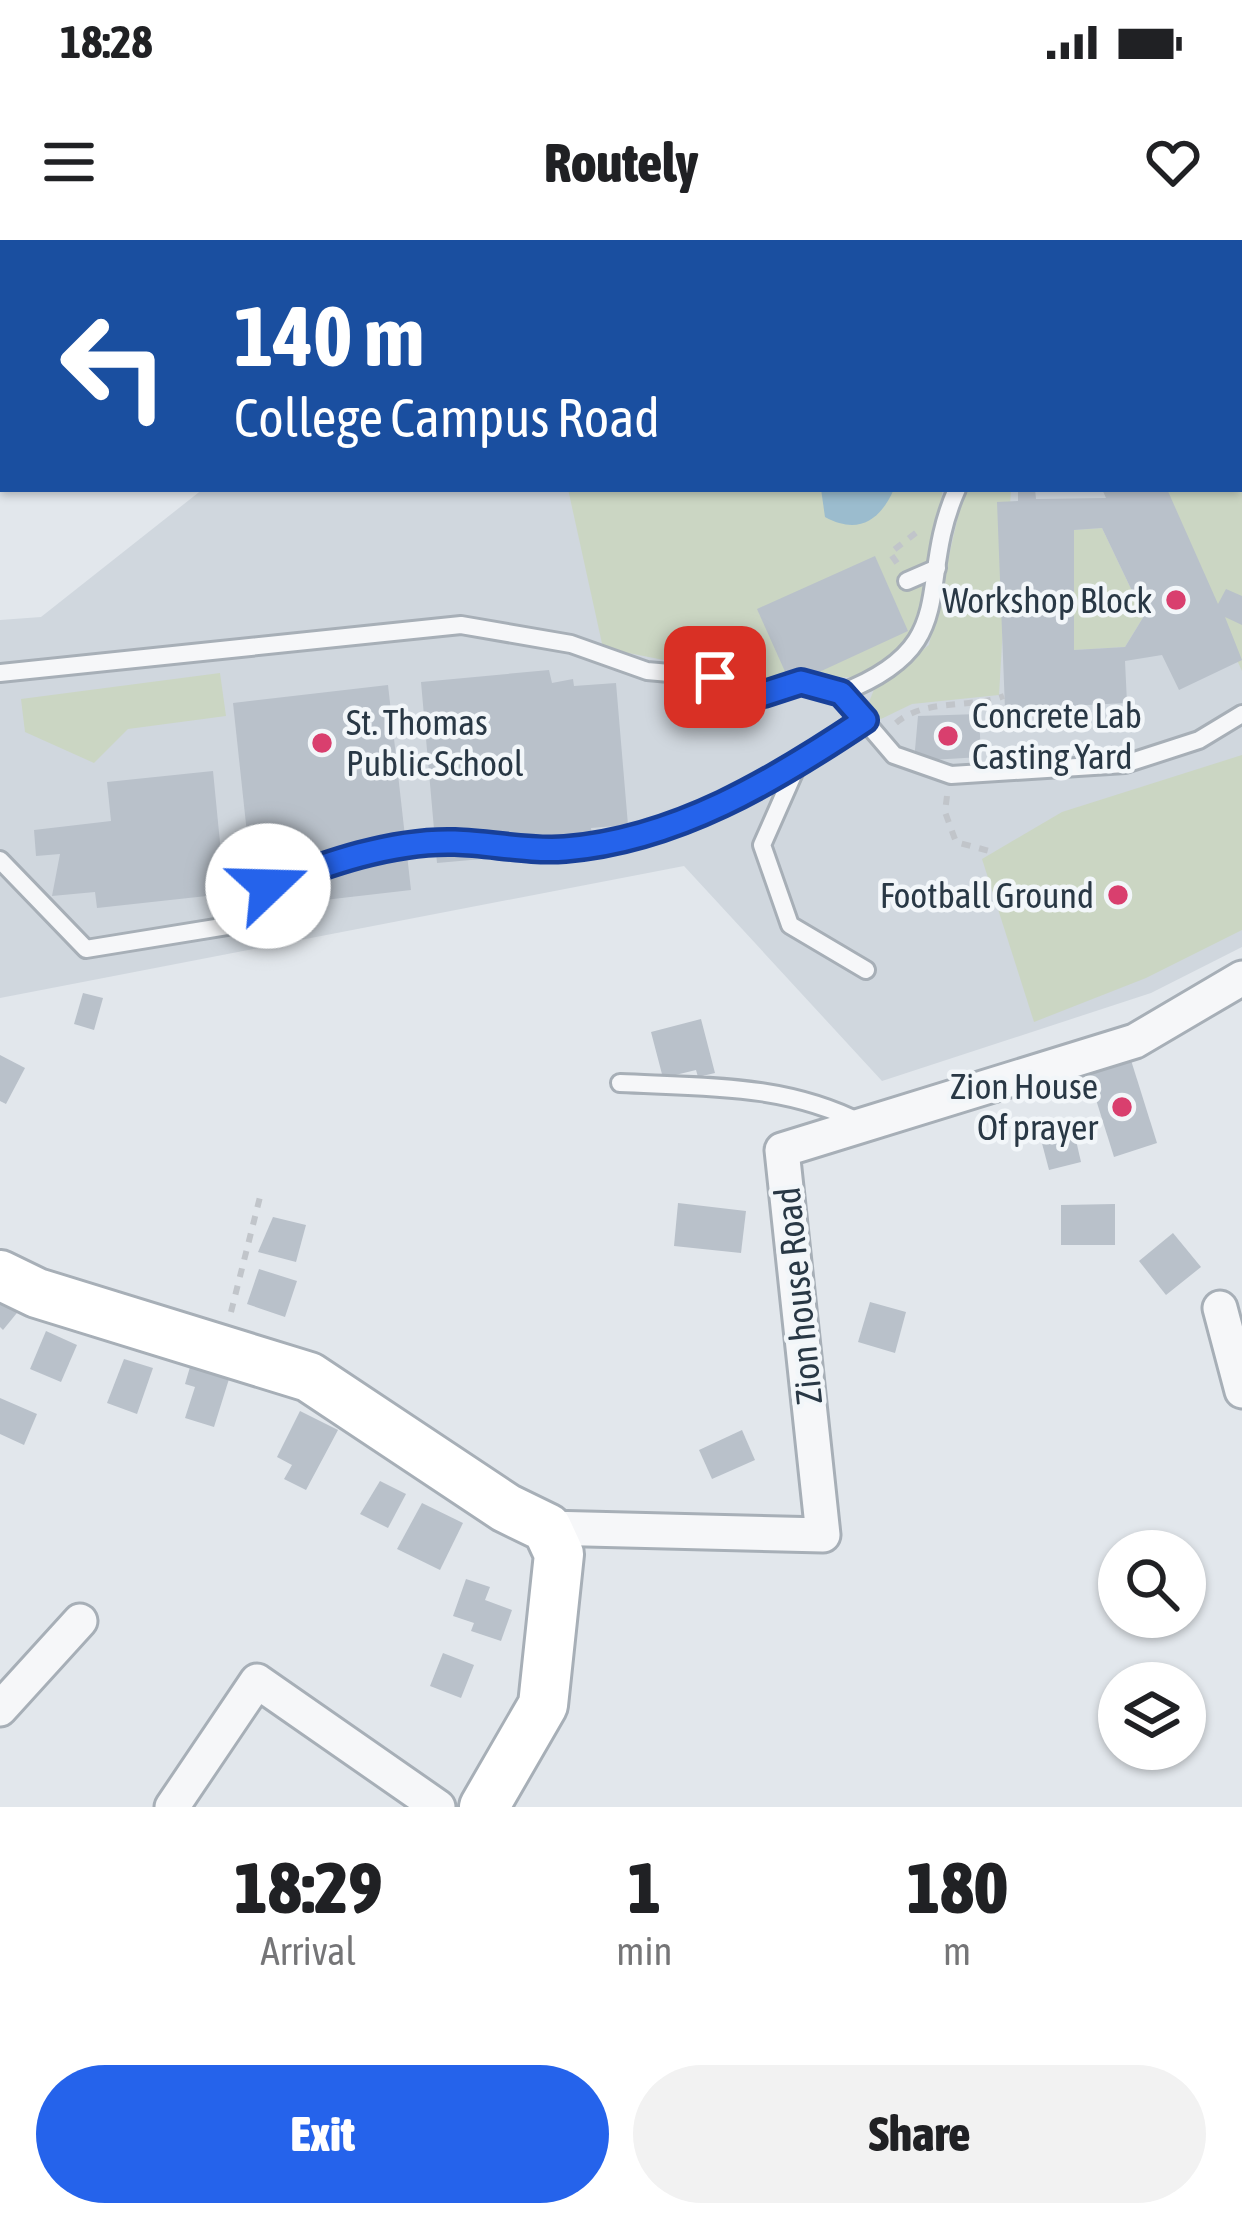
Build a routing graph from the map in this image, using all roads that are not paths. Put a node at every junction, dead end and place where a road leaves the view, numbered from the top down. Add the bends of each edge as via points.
1 (956, 492) edge
2 (937, 568) junction
3 (907, 580) dead end
4 (0, 673) edge
5 (841, 693) junction
6 (1242, 714) edge
7 (865, 720) junction
8 (797, 766) junction
9 (0, 860) edge
10 (866, 970) dead end
11 (1242, 978) edge
12 (620, 1083) dead end
13 (864, 1124) junction
14 (0, 1275) edge
15 (1220, 1308) dead end
16 (1242, 1391) edge
17 (547, 1528) junction
18 (80, 1621) dead end
19 (0, 1709) edge
20 (172, 1807) edge
21 (438, 1807) edge
22 (484, 1807) edge

1 - 2 lane
2 - 3 lane
2 - 5 lane via 923,637 904,661
4 - 5 lane via 461,626 571,644 647,671 715,677 764,694 801,682
5 - 7 lane
6 - 7 lane via 1198,740 1126,764 951,775 894,754
7 - 8 lane
8 - 9 lane via 669,827 564,849 449,842 334,860 268,886 265,920 86,949
8 - 10 lane via 762,845 790,925
11 - 13 street, Zion house Road via 1135,1040
12 - 13 lane via 818,1100
13 - 17 street, Zion house Road via 782,1150 824,1535
14 - 17 street via 309,1377
15 - 16 street
17 - 22 street via 559,1554 543,1705
18 - 19 street
20 - 21 street via 256,1681

